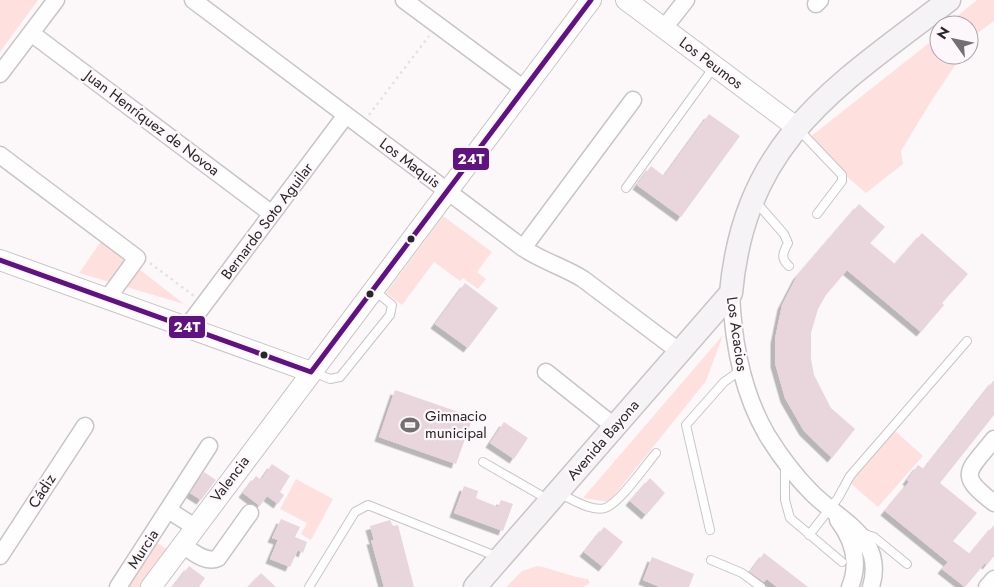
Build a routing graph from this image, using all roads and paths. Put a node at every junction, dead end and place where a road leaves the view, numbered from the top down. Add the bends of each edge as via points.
1 (56, 0) edge
2 (404, 0) edge
3 (591, 0) edge
4 (626, 0) edge
5 (686, 0) edge
6 (949, 0) edge
7 (202, 3) edge
8 (438, 25) junction
9 (664, 28) junction
10 (31, 33) junction
11 (715, 66) junction
12 (0, 74) edge
13 (524, 89) junction
14 (633, 100) dead end
15 (346, 115) junction
16 (361, 126) junction
17 (796, 127) junction
18 (0, 155) edge
19 (626, 188) dead end
20 (447, 191) junction
21 (753, 199) junction
22 (272, 214) junction
23 (817, 214) dead end
24 (524, 248) junction
25 (137, 258) junction
26 (0, 260) edge
27 (789, 266) dead end
28 (373, 289) junction
29 (731, 294) junction
30 (107, 299) junction
31 (205, 304) junction
32 (187, 327) junction
33 (967, 341) dead end
34 (680, 352) junction
35 (741, 370) junction
36 (311, 372) junction
37 (546, 372) dead end
38 (85, 426) dead end
39 (615, 427) junction
40 (994, 439) edge
41 (210, 446) dead end
42 (656, 453) dead end
43 (483, 462) dead end
44 (785, 462) junction
45 (554, 497) junction
46 (994, 503) edge
47 (830, 509) junction
48 (168, 510) junction
49 (250, 513) dead end
50 (195, 527) junction
51 (710, 530) dead end
52 (860, 533) junction
53 (809, 535) junction
54 (182, 545) junction
55 (0, 556) edge
56 (501, 558) junction
57 (712, 560) dead end
58 (842, 562) dead end
59 (907, 564) dead end
60 (852, 579) edge
61 (994, 579) edge
62 (872, 586) edge
63 (118, 587) edge
64 (151, 587) edge
65 (309, 587) edge
66 (475, 587) edge
67 (761, 587) edge
68 (987, 587) edge

1 - 10 street
2 - 8 street
3 - 13 street, Valencia
4 - 9 street, Los Peumos
5 - 9 street
6 - 17 main road, Los Acacios via 839,84
7 - 15 street, Los Maquis
8 - 13 street
8 - 16 path
9 - 11 street, Los Peumos
10 - 12 street
10 - 22 street, Juan Henríquez de Novoa
11 - 17 street, Los Peumos
11 - 19 lane
13 - 20 street, Valencia
14 - 24 street
15 - 16 street, Los Maquis
15 - 22 street, Bernardo Soto Aguilar
16 - 20 street, Los Maquis
17 - 21 main road, Los Acacios
17 - 23 lane via 842,175 842,181
18 - 25 street
20 - 24 street, Los Maquis
20 - 28 street, Valencia
21 - 27 lane via 784,234 788,243 782,255
21 - 29 main road, Los Acacios via 738,245
22 - 31 street, Bernardo Soto Aguilar
24 - 34 street, Los Maquis via 584,279
25 - 30 street
25 - 31 path via 146,259
26 - 30 street
28 - 36 street, Valencia
28 - 36 lane via 392,305 390,315 340,377 330,379
29 - 34 main road, Avenida Bayona
29 - 35 street, Los Acacios via 735,344
30 - 32 street
31 - 32 street, Bernardo Soto Aguilar
32 - 36 street
33 - 47 lane via 850,476
34 - 39 main road, Avenida Bayona
35 - 44 street, Los Acacios via 757,415
35 - 51 lane via 724,382 688,421 686,428
36 - 50 street, Valencia
37 - 39 street
38 - 55 street, Cádiz
39 - 45 main road, Avenida Bayona
40 - 46 street via 971,468 970,477 973,486
41 - 48 street, Murcia
42 - 45 lane via 617,499 605,508
43 - 45 lane
44 - 47 street, Los Acacios
44 - 53 lane via 786,507 794,522
45 - 56 main road, Avenida Bayona
47 - 52 street, Los Acacios
47 - 53 lane
47 - 60 street via 852,543
48 - 50 street
48 - 63 street, Murcia
49 - 54 street via 218,558 208,560
50 - 54 street, Valencia
52 - 59 lane via 874,537
52 - 62 street, Los Acacios via 872,556
53 - 58 lane
54 - 64 street, Valencia
56 - 65 lane via 368,505 355,512
56 - 66 main road, Avenida Bayona
57 - 67 lane
60 - 62 street
61 - 68 street

